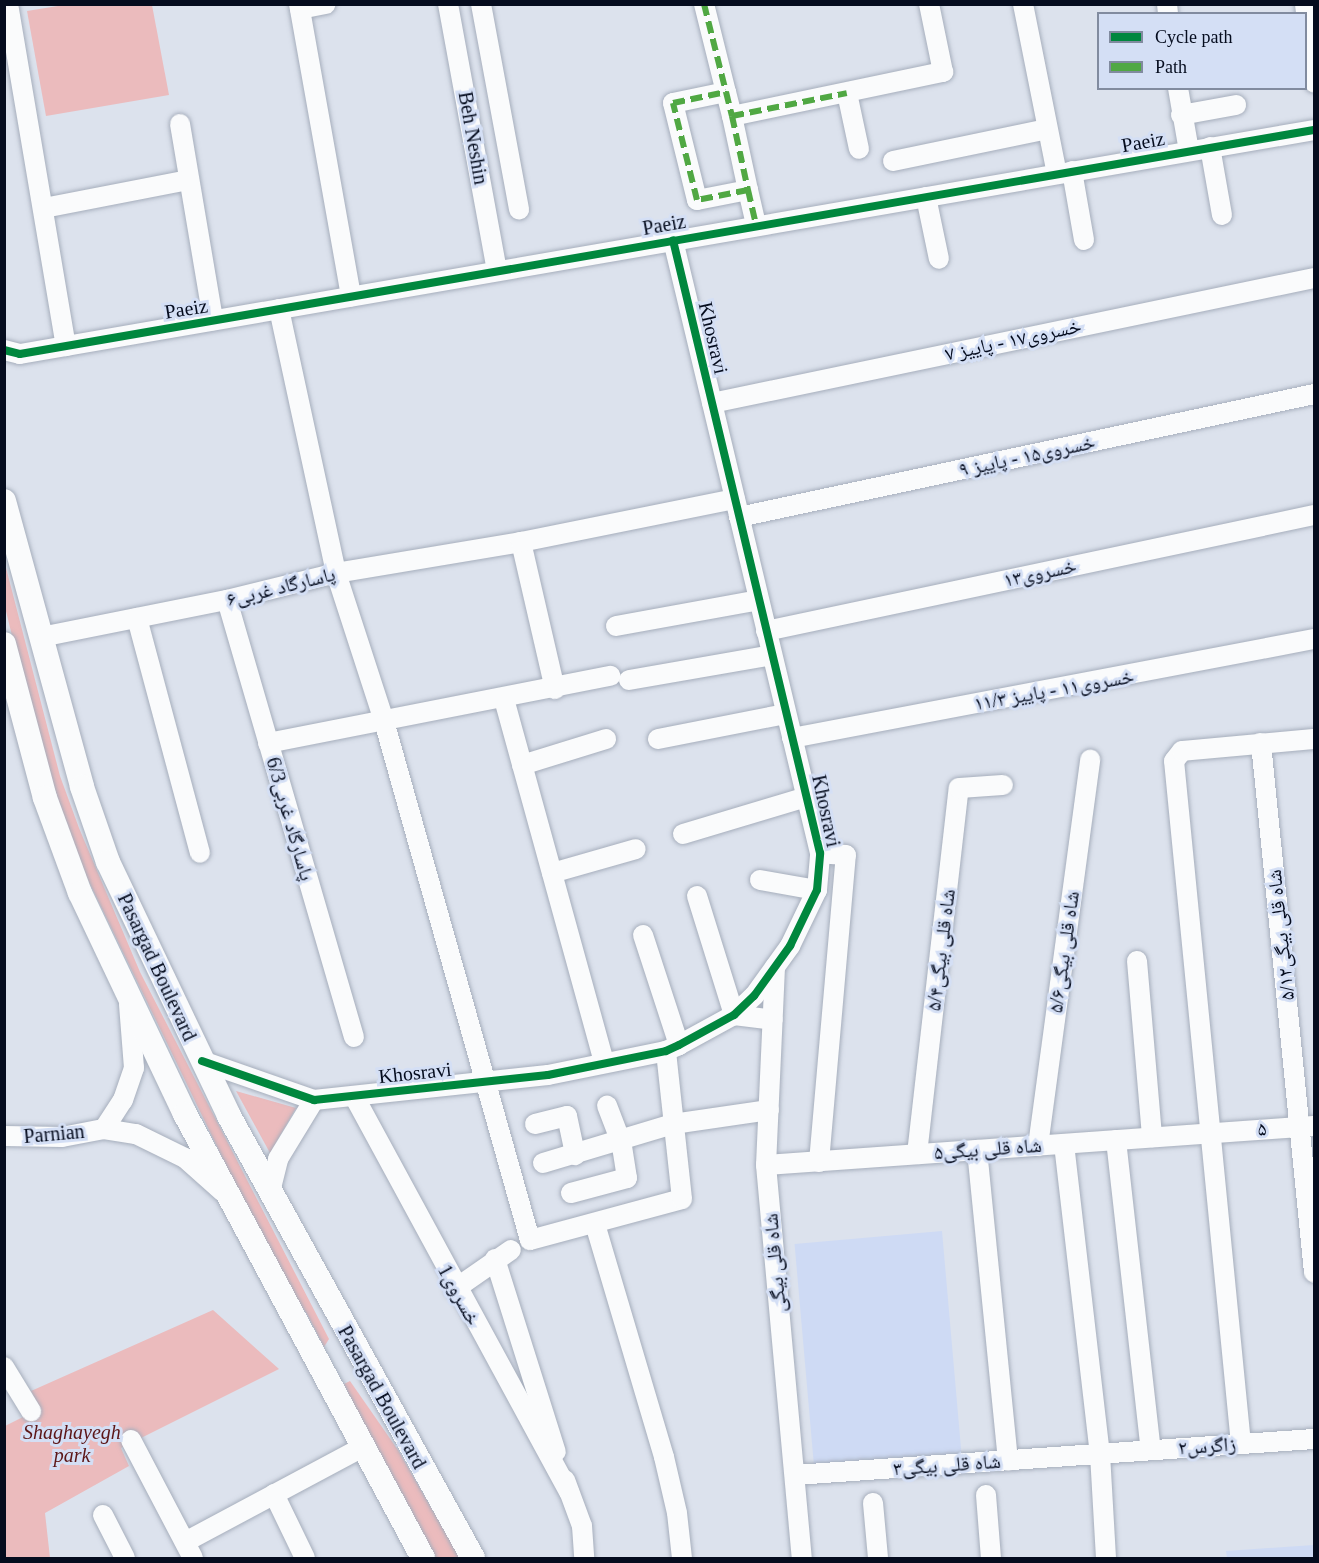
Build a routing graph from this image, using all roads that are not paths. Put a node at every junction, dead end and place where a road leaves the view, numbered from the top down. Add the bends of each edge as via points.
1 (8, 4) edge
2 (326, 4) edge
3 (448, 4) edge
4 (481, 4) edge
5 (704, 4) edge
6 (929, 4) edge
7 (1023, 4) edge
8 (299, 7) edge
9 (1307, 21) edge
10 (487, 38) junction
11 (456, 43) junction
12 (1314, 82) edge
13 (1178, 90) edge
14 (726, 92) junction
15 (847, 93) junction
16 (1236, 105) dead end
17 (1181, 115) junction
18 (732, 116) junction
19 (180, 124) dead end
20 (1047, 129) junction
21 (1314, 130) edge
22 (1210, 147) junction
23 (859, 149) dead end
24 (1189, 151) junction
25 (893, 161) dead end
26 (1065, 172) junction
27 (188, 180) junction
28 (748, 190) junction
29 (926, 196) junction
30 (44, 208) junction
31 (519, 210) dead end
32 (1222, 215) dead end
33 (756, 226) junction
34 (673, 240) junction
35 (1084, 240) dead end
36 (939, 259) dead end
37 (497, 271) junction
38 (1314, 278) edge
39 (351, 296) junction
40 (279, 309) junction
41 (213, 320) junction
42 (66, 346) junction
43 (10, 356) edge
44 (1314, 394) edge
45 (712, 403) junction
46 (4, 501) edge
47 (737, 508) junction
48 (1314, 515) edge
49 (521, 542) junction
50 (336, 573) junction
51 (227, 600) junction
52 (759, 600) junction
53 (137, 618) junction
54 (616, 626) dead end
55 (766, 631) junction
56 (41, 637) junction
57 (1314, 639) edge
58 (4, 644) edge
59 (772, 655) junction
60 (555, 689) junction
61 (504, 699) junction
62 (786, 714) junction
63 (384, 722) junction
64 (792, 738) junction
65 (658, 739) dead end
66 (1314, 739) edge
67 (606, 740) dead end
68 (268, 743) junction
69 (1261, 743) junction
70 (1090, 759) dead end
71 (522, 765) junction
72 (1003, 785) dead end
73 (806, 797) junction
74 (683, 834) dead end
75 (636, 849) dead end
76 (200, 853) dead end
77 (820, 853) junction
78 (552, 873) junction
79 (760, 880) dead end
80 (817, 890) junction
81 (697, 896) dead end
82 (643, 936) dead end
83 (1137, 962) dead end
84 (775, 967) junction
85 (129, 996) junction
86 (734, 1015) junction
87 (773, 1020) junction
88 (354, 1037) dead end
89 (672, 1048) junction
90 (202, 1061) junction
91 (604, 1063) junction
92 (486, 1082) junction
93 (354, 1096) junction
94 (314, 1100) junction
95 (608, 1106) dead end
96 (769, 1110) junction
97 (535, 1124) dead end
98 (673, 1124) junction
99 (1307, 1126) edge
100 (104, 1129) junction
101 (1210, 1133) junction
102 (4, 1136) edge
103 (1152, 1137) junction
104 (1116, 1140) junction
105 (621, 1142) junction
106 (1064, 1144) junction
107 (1038, 1146) junction
108 (977, 1150) junction
109 (917, 1154) junction
110 (575, 1155) junction
111 (819, 1162) junction
112 (543, 1163) dead end
113 (766, 1165) junction
114 (270, 1192) junction
115 (571, 1193) dead end
116 (230, 1200) junction
117 (595, 1224) junction
118 (1314, 1272) edge
119 (455, 1289) junction
120 (4, 1367) edge
121 (364, 1367) junction
122 (332, 1386) junction
123 (32, 1412) dead end
124 (1314, 1438) edge
125 (131, 1440) dead end
126 (1241, 1444) junction
127 (361, 1448) junction
128 (1151, 1450) junction
129 (1100, 1454) junction
130 (1008, 1460) junction
131 (795, 1476) junction
132 (569, 1492) junction
133 (274, 1494) junction
134 (986, 1495) dead end
135 (873, 1503) dead end
136 (103, 1515) dead end
137 (189, 1550) edge
138 (125, 1558) edge
139 (305, 1558) edge
140 (423, 1558) edge
141 (473, 1558) edge
142 (584, 1558) edge
143 (682, 1558) edge
144 (802, 1558) edge
145 (878, 1558) edge
146 (991, 1558) edge
147 (1106, 1558) edge

1 - 30 street
2 - 8 street
3 - 11 street, Beh Neshin
4 - 10 street
5 - 14 street
6 - 15 street via 943,72
7 - 20 street
8 - 39 street
9 - 12 street
10 - 11 street
10 - 31 street
11 - 37 street, Beh Neshin
13 - 17 street
14 - 18 street
14 - 28 street via 673,103 697,200
15 - 18 street
15 - 23 street
16 - 17 street
17 - 24 street
18 - 28 street
19 - 27 street
20 - 25 street
20 - 26 street
21 - 22 street, Paeiz
22 - 24 street, Paeiz
22 - 32 street
24 - 26 street, Paeiz
26 - 29 street, Paeiz
26 - 35 street
27 - 30 street
27 - 41 street
28 - 33 street
29 - 33 street, Paeiz
29 - 36 street
30 - 42 street
33 - 34 street, Paeiz
34 - 37 street, Paeiz
34 - 45 street, Khosravi
37 - 39 street, Paeiz
38 - 45 street, خسروى۱۷ - پاییز ۷
39 - 40 street, Paeiz
40 - 41 street, Paeiz
40 - 50 street
41 - 42 street, Paeiz
42 - 43 street, Paeiz
44 - 47 street, خسروى۱۵ - پاییز ۹
45 - 47 street, Khosravi
46 - 56 main road, Pasargad Boulevard
47 - 49 street, خسروى۱۵ - پاییز ۹
47 - 52 street, Khosravi
48 - 55 street, خسروى۱۳
49 - 50 street, پاسارگاد غربی۶
49 - 60 street
50 - 51 street, پاسارگاد غربی۶
50 - 63 street
51 - 53 street, پاسارگاد غربی۶
51 - 68 street, پاسارگاد غربی6/3
52 - 54 street
52 - 55 street, Khosravi
53 - 56 street, پاسارگاد غربی۶
53 - 76 street
55 - 59 street, Khosravi
56 - 90 main road, Pasargad Boulevard via 82,787 108,862
57 - 64 street, خسروى۱۱ - پاییز ۱۱/۳
58 - 85 main road, Pasargad Boulevard via 45,798 80,893
59 - 60 street
59 - 62 street, Khosravi
60 - 61 street
61 - 63 street
61 - 71 street
62 - 64 street, Khosravi
62 - 65 street
63 - 68 street
63 - 92 street
64 - 73 street, Khosravi
66 - 69 street
67 - 71 street
68 - 88 street, پاسارگاد غربی6/3
69 - 99 street, شاه قلی بیگی۵/۱۲
69 - 101 street via 1176,754
70 - 107 street, شاه قلی بیگی۵/۶
71 - 78 street
72 - 109 street, شاه قلی بیگی۵/۴ via 959,788
73 - 74 street
73 - 77 street, Khosravi
75 - 78 street
77 - 80 street, Khosravi
77 - 111 street via 846,855
78 - 91 street
79 - 80 street
80 - 84 street, Khosravi via 806,917
81 - 86 street
82 - 89 street
83 - 103 street
84 - 86 street, Khosravi
84 - 87 street, شاه قلی بیگی
85 - 100 street via 134,1068 123,1100
85 - 116 main road, Pasargad Boulevard
86 - 87 street
86 - 89 street, Khosravi
87 - 96 street, شاه قلی بیگی
89 - 91 street, Khosravi
89 - 98 street
90 - 94 street
90 - 114 main road, Pasargad Boulevard
91 - 92 street, Khosravi
92 - 93 street, Khosravi
92 - 117 street via 530,1240
93 - 94 street, Khosravi
93 - 119 street, خسروى1
94 - 114 street via 278,1159
95 - 105 street
96 - 98 street
96 - 113 street, شاه قلی بیگی
97 - 110 street via 567,1116
98 - 105 street
98 - 117 street via 682,1199
99 - 101 street, ۵
99 - 118 street, شاه قلی بیگی۵/۱۲
100 - 102 street, Parnian via 62,1137
100 - 116 street, Parnian via 136,1134 165,1146 185,1158
101 - 103 street, شاه قلی بیگی۵
101 - 126 street
103 - 104 street, شاه قلی بیگی۵
104 - 106 street, شاه قلی بیگی۵
104 - 128 street
105 - 110 street
105 - 115 street via 627,1178
106 - 107 street, شاه قلی بیگی۵
106 - 129 street
107 - 108 street, شاه قلی بیگی۵
108 - 109 street, شاه قلی بیگی۵
108 - 130 street
109 - 111 street, شاه قلی بیگی۵
110 - 112 street
111 - 113 street, شاه قلی بیگی۵
113 - 131 street, شاه قلی بیگی
114 - 121 main road, Pasargad Boulevard
116 - 122 main road, Pasargad Boulevard
117 - 143 street via 667,1466
119 - 132 street, خسروى1
119 - 132 street via 503,1254
120 - 123 street
121 - 122 main road
121 - 141 main road, Pasargad Boulevard
122 - 127 main road, Pasargad Boulevard
124 - 126 street, زاگرس۲
125 - 137 street
126 - 128 street, زاگرس۲
127 - 133 street
127 - 140 main road, Pasargad Boulevard
128 - 129 street, زاگرس۲
129 - 130 street, شاه قلی بیگی۳
129 - 147 street
130 - 131 street, شاه قلی بیگی۳
131 - 144 street, شاه قلی بیگی
132 - 142 street via 582,1526
133 - 137 street
133 - 139 street
134 - 146 street
135 - 145 street
136 - 138 street

